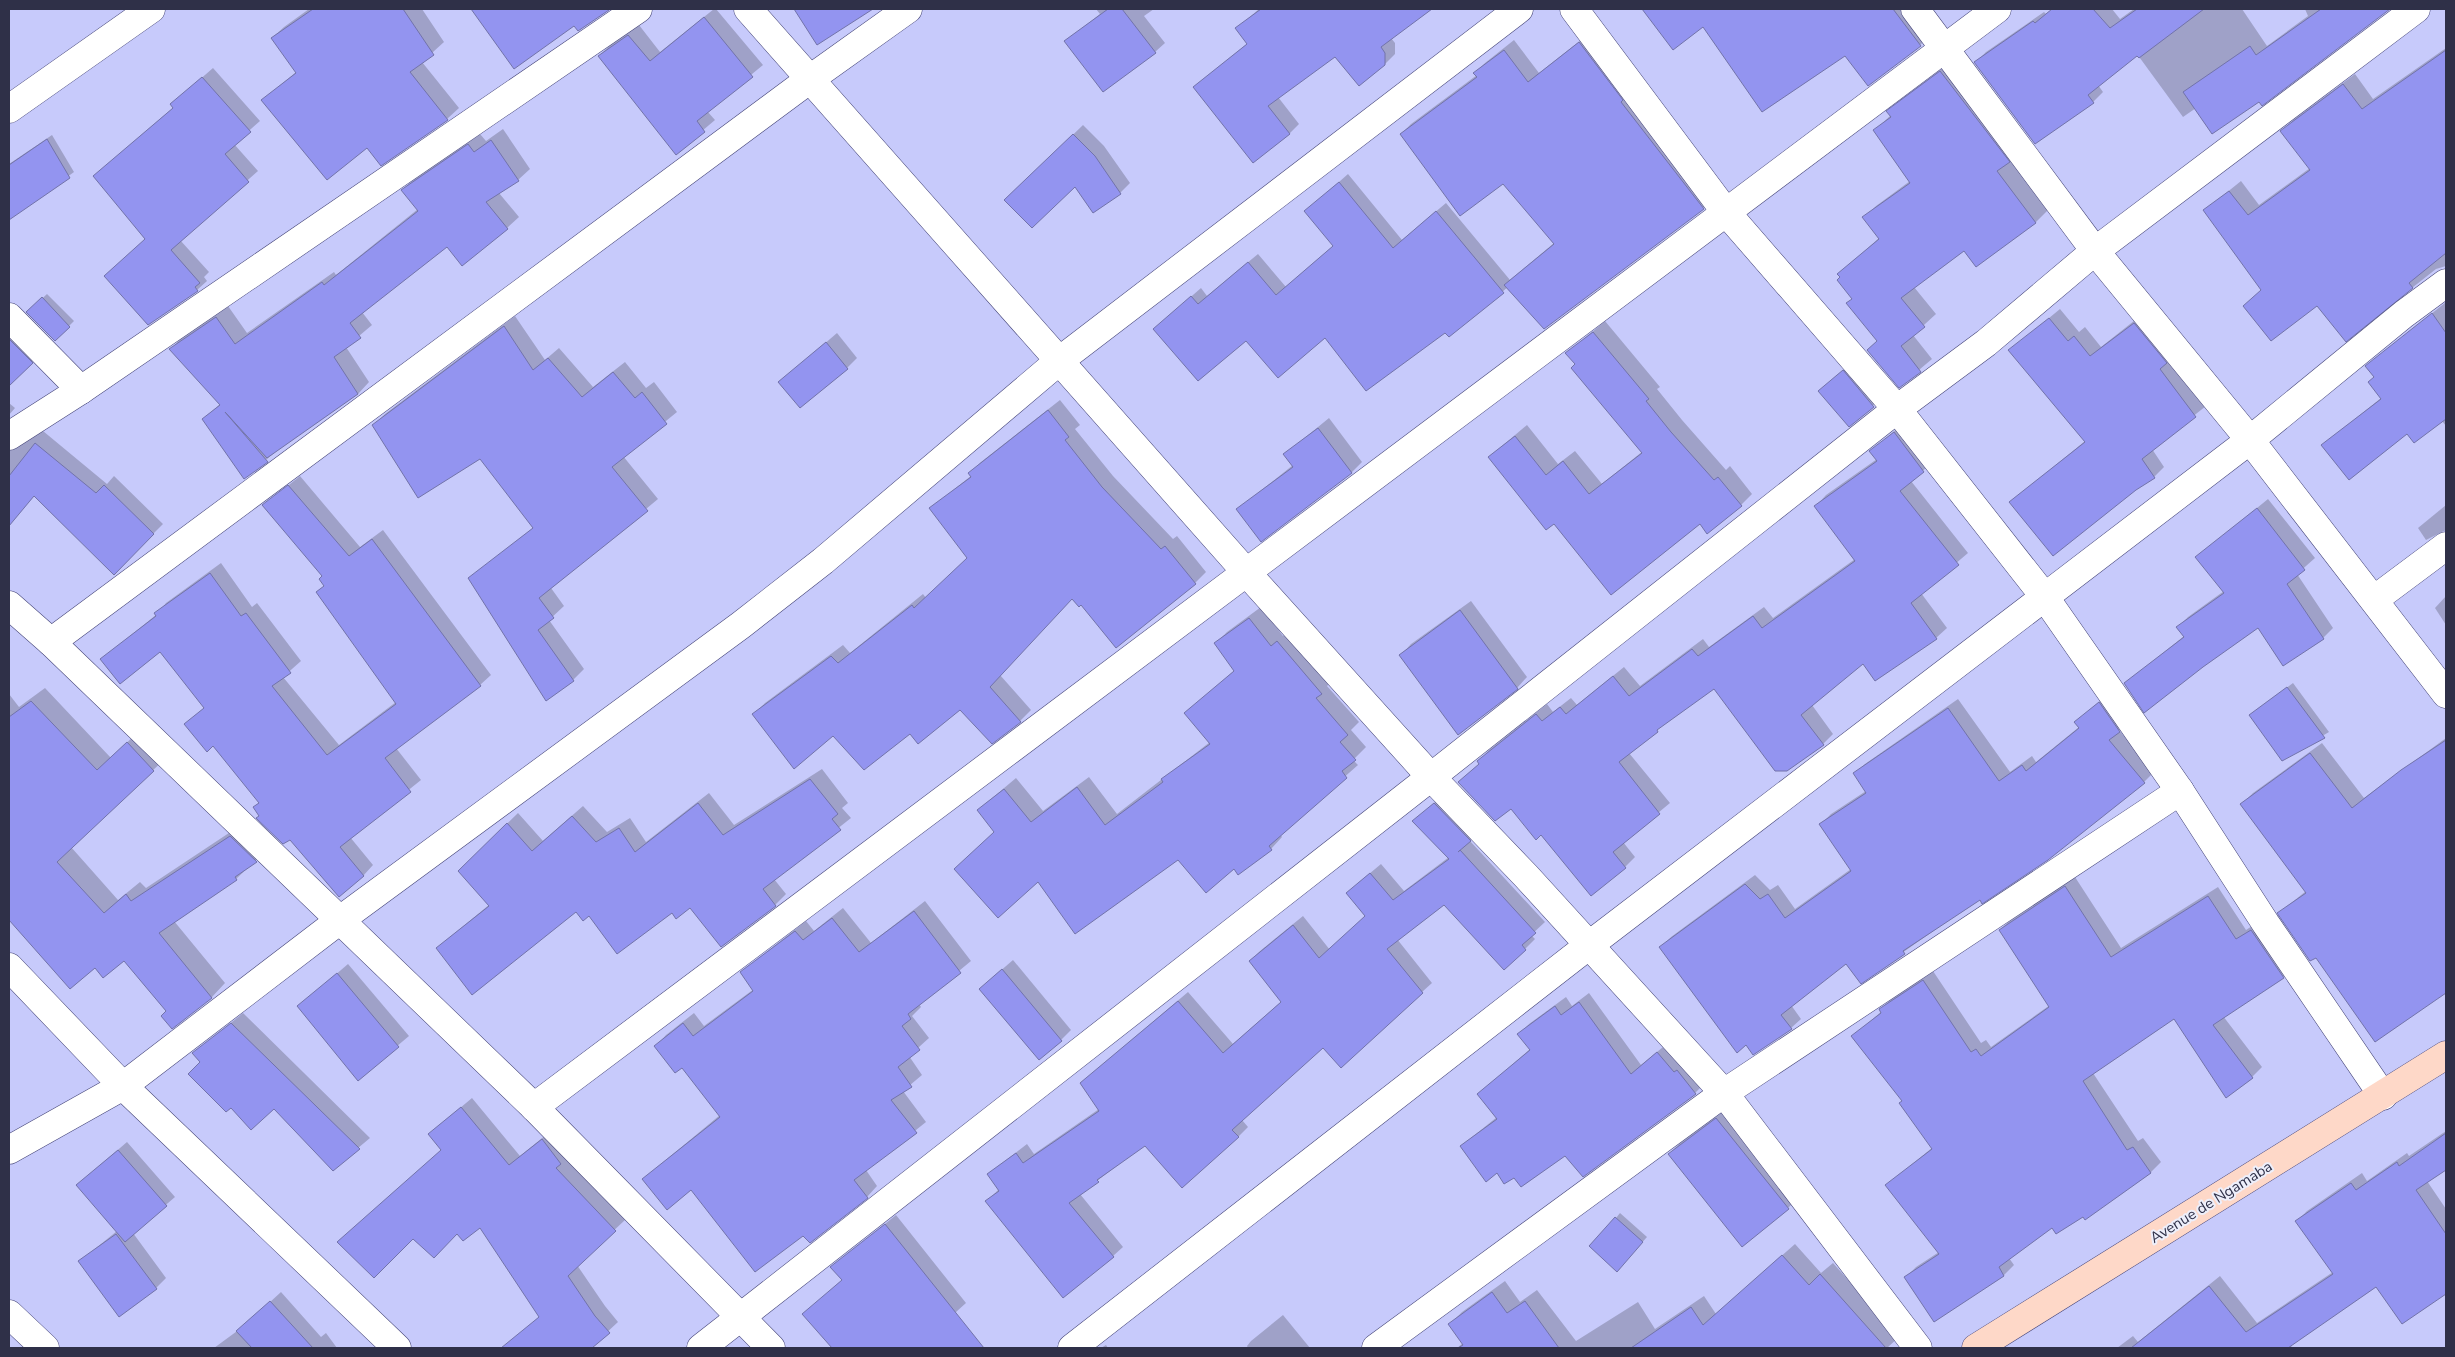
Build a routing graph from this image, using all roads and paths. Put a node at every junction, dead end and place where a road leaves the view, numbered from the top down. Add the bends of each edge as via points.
1 (151, 9) edge
2 (638, 9) edge
3 (748, 9) edge
4 (908, 9) edge
5 (1519, 9) edge
6 (1574, 9) edge
7 (1915, 9) edge
8 (1997, 9) edge
9 (2416, 9) edge
10 (1946, 48) junction
11 (810, 79) junction
12 (9, 109) edge
13 (1725, 211) junction
14 (2095, 251) junction
15 (2446, 283) edge
16 (9, 316) edge
17 (1059, 361) junction
18 (81, 390) junction
19 (1897, 409) junction
20 (9, 436) edge
21 (2250, 440) junction
22 (2446, 546) edge
23 (1246, 572) junction
24 (2044, 596) junction
25 (2375, 599) junction
26 (9, 604) edge
27 (51, 642) junction
28 (2446, 694) edge
29 (1431, 777) junction
30 (2180, 791) junction
31 (340, 920) junction
32 (1588, 946) junction
33 (9, 967) edge
34 (2446, 1055) edge
35 (123, 1086) junction
36 (1724, 1093) junction
37 (2383, 1096) junction
38 (534, 1107) junction
39 (9, 1150) edge
40 (9, 1314) edge
41 (740, 1318) junction
42 (45, 1348) edge
43 (397, 1348) edge
44 (701, 1348) edge
45 (770, 1348) edge
46 (1072, 1348) edge
47 (1376, 1348) edge
48 (1918, 1348) edge
49 (1976, 1348) edge

1 - 12 street
2 - 18 street
3 - 11 street
4 - 11 street
5 - 17 street
6 - 13 street
7 - 10 street
8 - 10 street
9 - 14 street
10 - 13 street
10 - 14 street
11 - 17 street
11 - 27 street
13 - 19 street
13 - 23 street
14 - 19 street via 1986,343
14 - 21 street
15 - 21 street
16 - 18 street
17 - 23 street
17 - 31 street via 823,561 741,625
18 - 20 street
19 - 24 street
19 - 29 street
21 - 24 street
21 - 25 street
22 - 25 street
23 - 29 street
23 - 38 street
24 - 30 street
24 - 32 street
25 - 28 street
26 - 27 street
27 - 31 street
29 - 32 street
29 - 41 street
30 - 36 street
30 - 37 street
31 - 35 street
31 - 38 street
32 - 36 street
32 - 46 street
33 - 35 street
34 - 37 street, Avenue de Ngamaba
35 - 39 street
35 - 43 street
36 - 47 street
36 - 48 street
37 - 49 street, Avenue de Ngamaba
38 - 41 street
40 - 42 street
41 - 44 street
41 - 45 street

